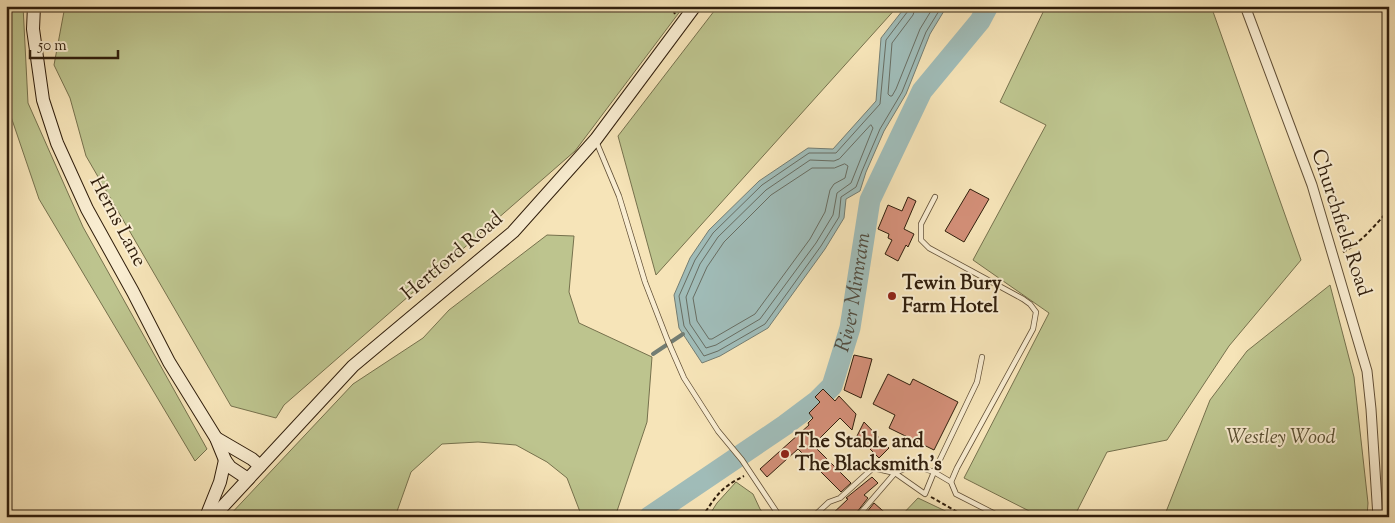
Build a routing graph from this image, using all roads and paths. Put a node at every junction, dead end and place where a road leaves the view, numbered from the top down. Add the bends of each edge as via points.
1 (34, 6) edge
2 (696, 6) edge
3 (1245, 6) edge
4 (596, 139) junction
5 (934, 197) dead end
6 (1389, 210) edge
7 (1333, 256) junction
8 (982, 357) dead end
9 (216, 438) junction
10 (225, 460) junction
11 (260, 466) junction
12 (934, 472) junction
13 (750, 473) junction
14 (895, 473) junction
15 (248, 479) junction
16 (951, 482) junction
17 (925, 494) junction
18 (206, 517) edge
19 (213, 517) edge
20 (702, 517) edge
21 (780, 517) edge
22 (813, 517) edge
23 (857, 517) edge
24 (966, 517) edge
25 (1001, 517) edge
26 (1378, 517) edge

1 - 9 main road, Herns Lane via 33,29 43,100 56,143 168,362
2 - 4 main road, Hertford Road
3 - 7 street, Churchfield Road via 1312,185
4 - 11 main road, Hertford Road via 513,232 353,366
4 - 13 lane via 619,196 645,282 670,348 706,414
5 - 16 lane via 921,224 921,240 928,248 1023,299 1036,312 1033,329
6 - 7 path via 1351,248
7 - 26 street, Churchfield Road via 1367,371
8 - 12 lane via 977,382
9 - 10 main road, Herns Lane
9 - 11 main road, Herns Lane
10 - 15 main road, Herns Lane
10 - 18 main road
11 - 15 main road, Hertford Road
12 - 14 lane via 913,464
12 - 16 lane
12 - 17 lane
13 - 20 path via 720,490
13 - 21 lane
14 - 17 lane
14 - 22 lane via 873,468
14 - 23 lane
15 - 19 main road, Hertford Road
16 - 25 lane via 956,494
17 - 24 path

